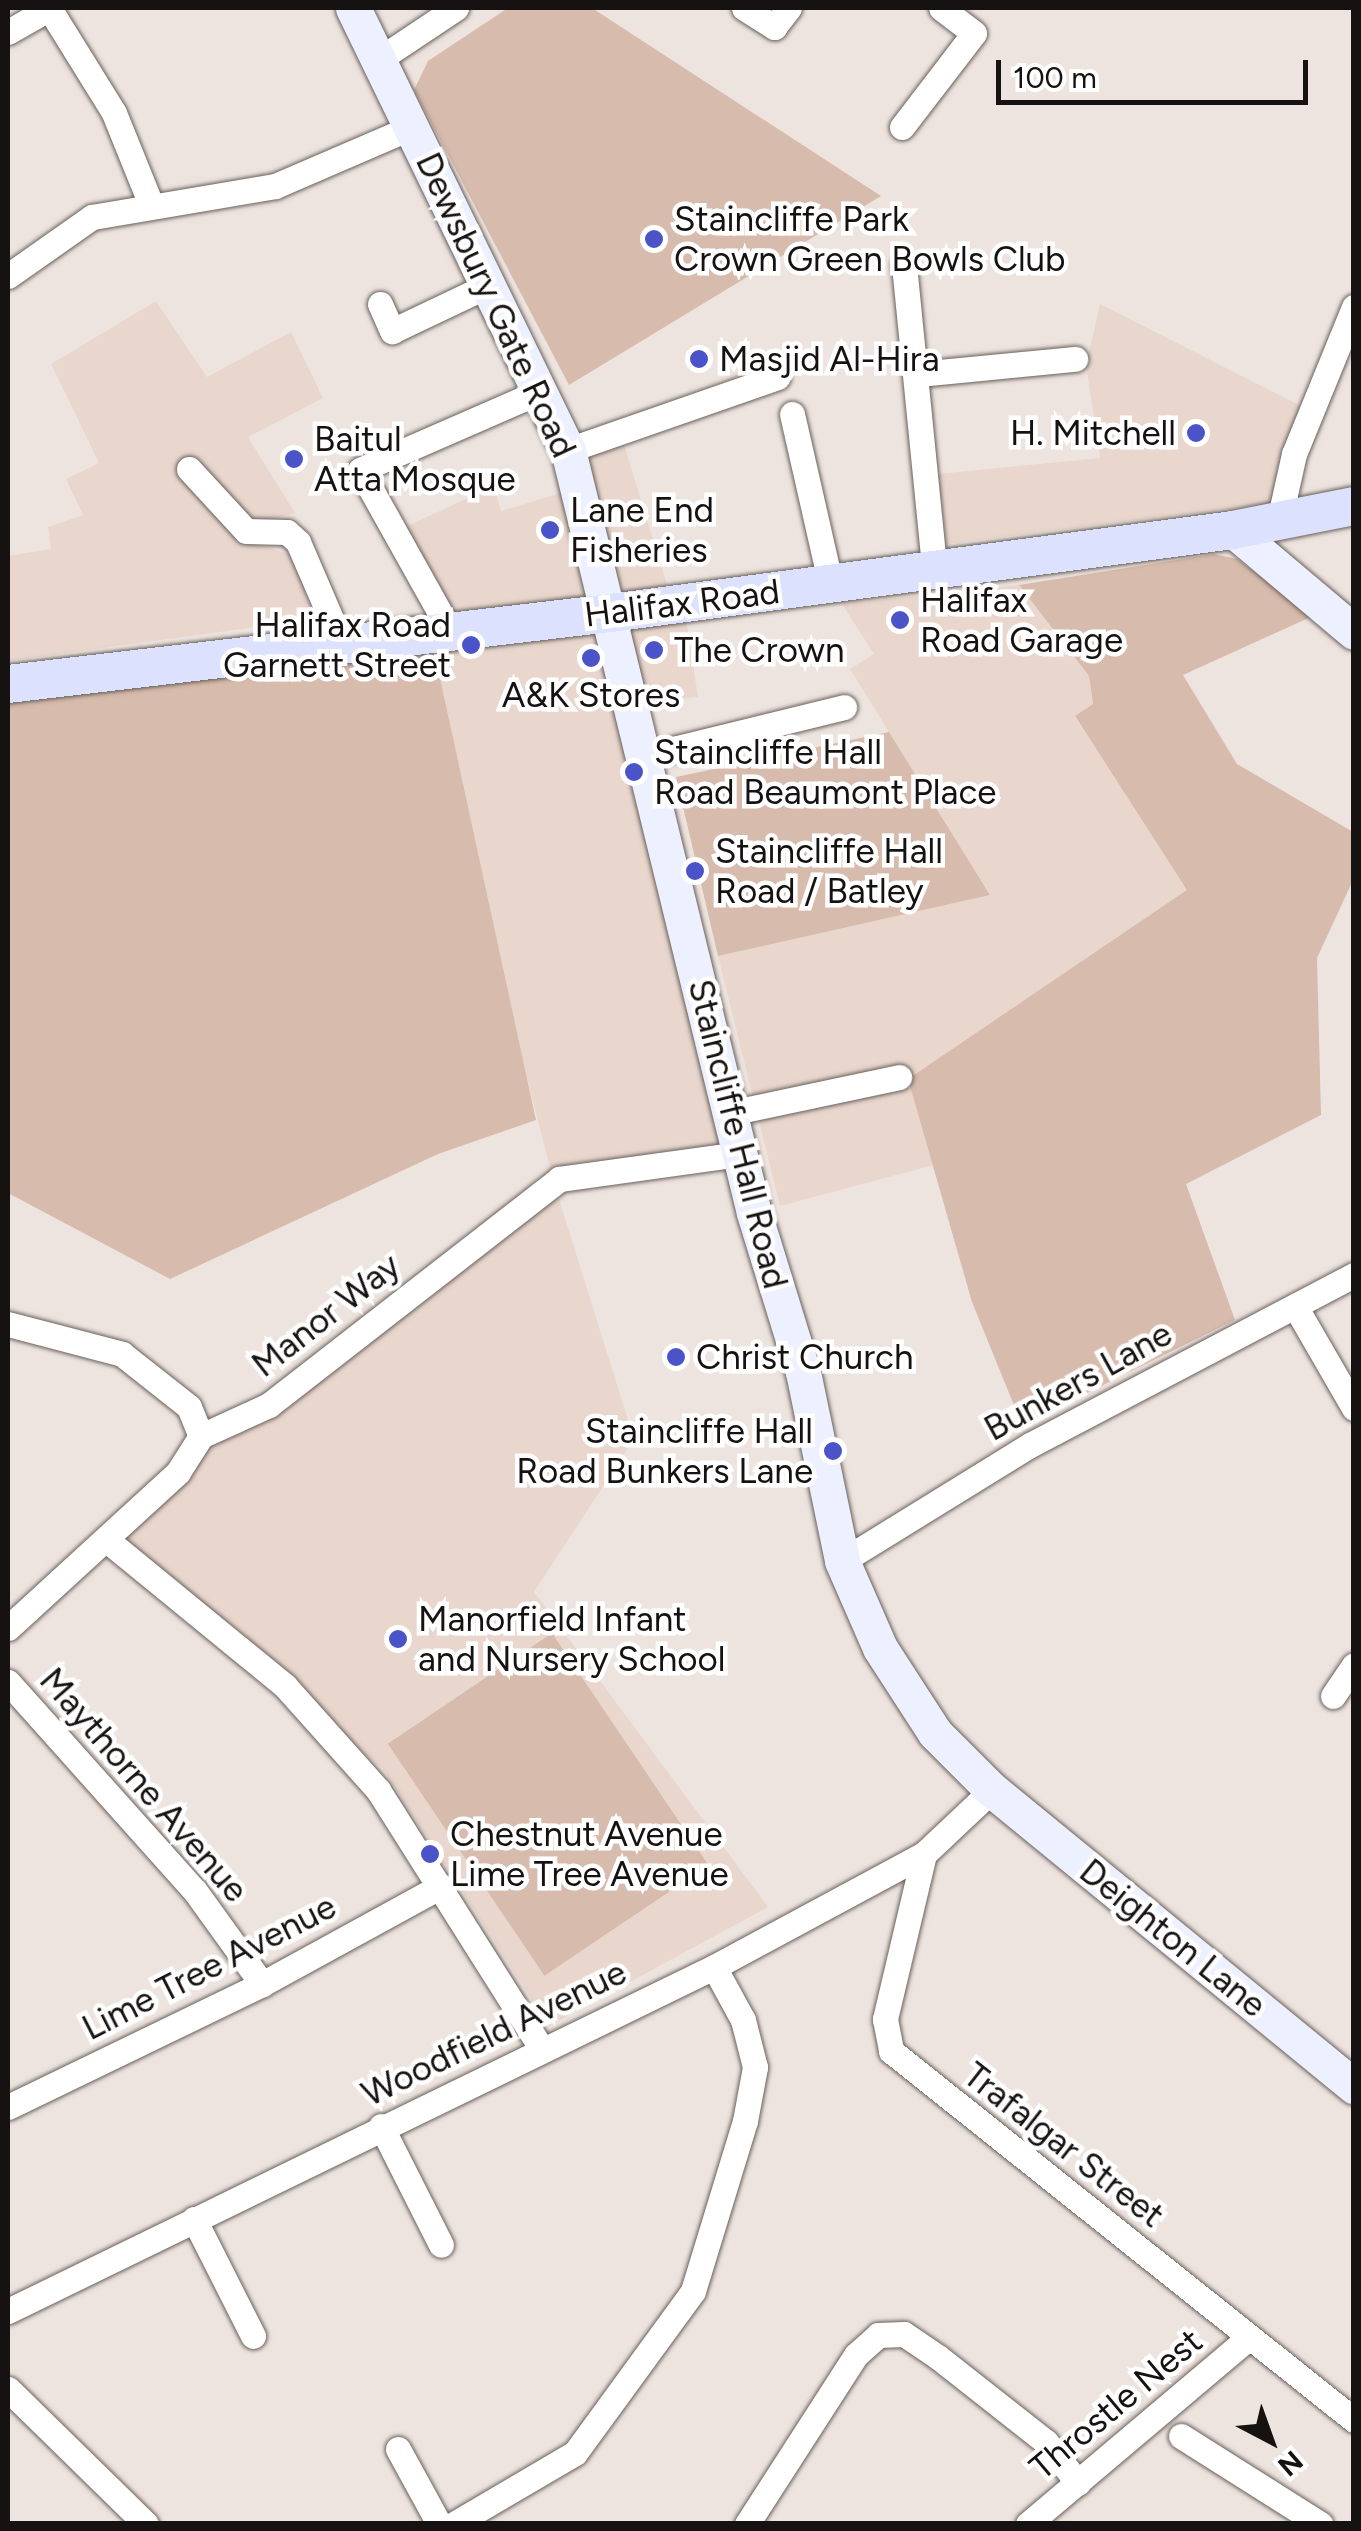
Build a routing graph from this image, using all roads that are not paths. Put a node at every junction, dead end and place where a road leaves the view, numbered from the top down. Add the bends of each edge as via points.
1 (49, 8) edge
2 (353, 8) edge
3 (456, 8) edge
4 (744, 8) edge
5 (789, 8) edge
6 (942, 8) edge
7 (8, 32) edge
8 (378, 60) junction
9 (412, 127) junction
10 (902, 127) dead end
11 (150, 202) junction
12 (904, 265) dead end
13 (8, 276) edge
14 (491, 284) junction
15 (380, 304) dead end
16 (1354, 307) edge
17 (1075, 360) dead end
18 (918, 374) junction
19 (778, 377) dead end
20 (543, 390) junction
21 (792, 414) dead end
22 (568, 450) junction
23 (188, 469) dead end
24 (1354, 506) edge
25 (1279, 521) junction
26 (1233, 530) junction
27 (934, 567) junction
28 (830, 581) junction
29 (611, 613) junction
30 (449, 630) junction
31 (1354, 632) edge
32 (340, 642) junction
33 (8, 684) edge
34 (844, 707) dead end
35 (644, 756) junction
36 (899, 1077) dead end
37 (730, 1113) junction
38 (740, 1154) junction
39 (1354, 1274) edge
40 (1295, 1306) junction
41 (8, 1324) edge
42 (1354, 1408) edge
43 (200, 1436) junction
44 (108, 1541) junction
45 (842, 1561) junction
46 (8, 1628) edge
47 (1354, 1665) edge
48 (8, 1682) edge
49 (1333, 1696) dead end
50 (992, 1790) junction
51 (924, 1854) junction
52 (441, 1886) junction
53 (714, 1967) junction
54 (262, 1984) junction
55 (540, 2048) junction
56 (1354, 2086) edge
57 (8, 2107) edge
58 (381, 2126) junction
59 (194, 2219) junction
60 (441, 2245) dead end
61 (8, 2310) edge
62 (253, 2336) dead end
63 (1250, 2337) junction
64 (8, 2389) edge
65 (1354, 2420) edge
66 (1181, 2436) dead end
67 (398, 2449) dead end
68 (1078, 2483) junction
69 (146, 2524) edge
70 (440, 2524) edge
71 (454, 2524) edge
72 (746, 2524) edge
73 (1028, 2524) edge
74 (1320, 2524) edge

1 - 7 street
1 - 11 street via 114,113
2 - 8 street, Dewsbury Gate Road
3 - 8 street
4 - 5 street via 774,27
6 - 10 street via 974,33
8 - 9 street, Dewsbury Gate Road
9 - 11 street via 276,186
9 - 14 street, Dewsbury Gate Road
11 - 13 street via 92,217
12 - 18 street
14 - 15 street via 392,330
14 - 20 street, Dewsbury Gate Road
16 - 25 street via 1294,454
17 - 18 street
18 - 27 street
19 - 22 street
20 - 22 street, Dewsbury Gate Road
20 - 30 street via 360,470
21 - 28 street
22 - 29 street, Dewsbury Gate Road
23 - 32 street via 246,531 286,532 298,542
24 - 25 main road, Halifax Road
25 - 26 main road, Halifax Road
26 - 27 main road, Halifax Road
26 - 31 street
27 - 28 main road, Halifax Road
28 - 29 main road, Halifax Road
29 - 30 main road, Halifax Road
29 - 35 street, Staincliffe Hall Road
30 - 32 main road, Halifax Road
32 - 33 main road, Halifax Road
34 - 35 street
35 - 37 street, Staincliffe Hall Road
36 - 37 street
37 - 38 street, Staincliffe Hall Road
38 - 43 street, Manor Way via 559,1179 269,1405
38 - 45 street, Staincliffe Hall Road via 803,1372
39 - 40 street, Bunkers Lane
40 - 42 street
40 - 45 street, Bunkers Lane via 1030,1444
41 - 43 street via 122,1354 189,1407
43 - 44 street via 178,1472
44 - 46 street
44 - 52 street via 284,1686 378,1790
45 - 50 street, Staincliffe Hall Road via 880,1648 935,1733
47 - 49 street
48 - 54 street, Maythorne Avenue via 195,1891
50 - 51 street, Woodfield Avenue
50 - 56 street, Deighton Lane
51 - 53 street, Woodfield Avenue
51 - 63 street, Trafalgar Street via 885,2019 890,2052
52 - 54 street, Lime Tree Avenue
52 - 55 street
53 - 55 street, Woodfield Avenue
53 - 71 street via 743,2020 755,2067 693,2291 575,2453
54 - 57 street, Lime Tree Avenue
55 - 58 street, Woodfield Avenue
58 - 59 street, Woodfield Avenue
58 - 60 street
59 - 61 street, Woodfield Avenue
59 - 62 street
63 - 65 street, Trafalgar Street
63 - 68 street, Throstle Nest
64 - 69 street
66 - 74 street
67 - 70 street
68 - 72 street via 1046,2442 938,2357 904,2334 878,2334 856,2355
68 - 73 street, Throstle Nest

